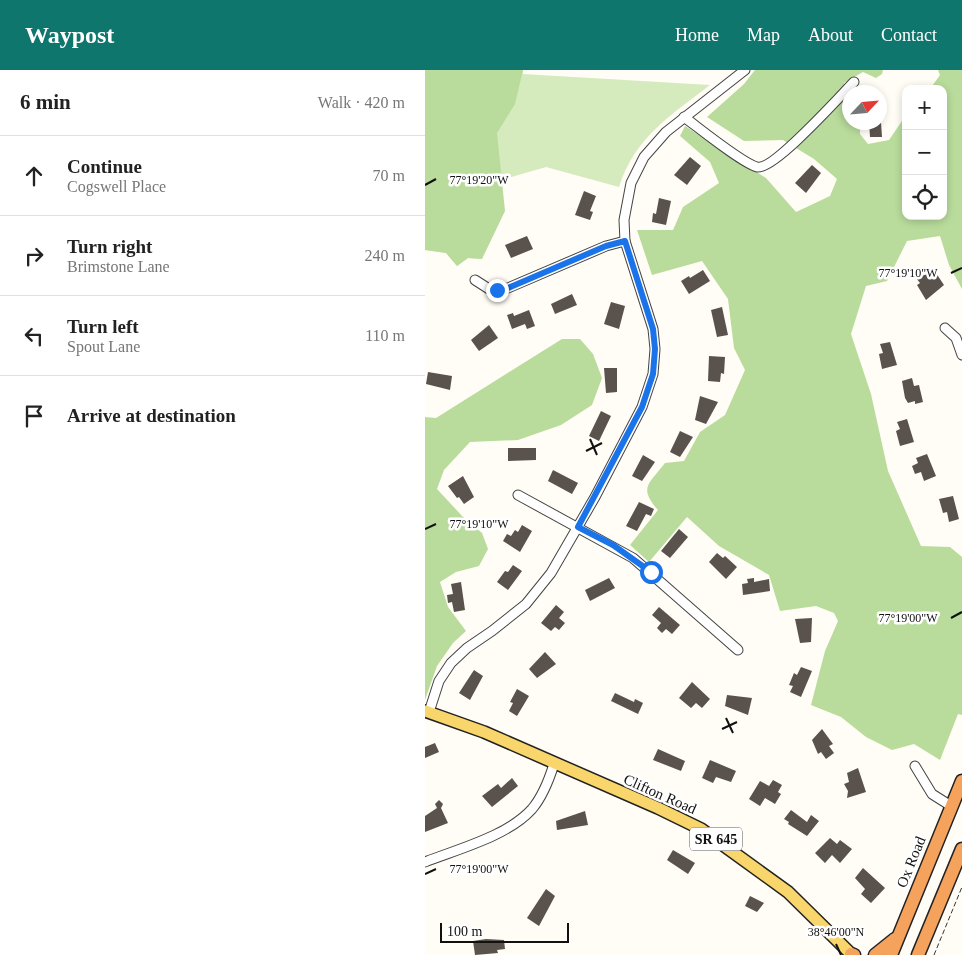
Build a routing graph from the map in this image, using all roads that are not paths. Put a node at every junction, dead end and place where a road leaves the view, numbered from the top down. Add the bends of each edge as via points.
1 (745, 70) edge
2 (854, 82) dead end
3 (684, 117) junction
4 (625, 241) junction
5 (475, 280) dead end
6 (945, 328) dead end
7 (962, 355) edge
8 (518, 494) dead end
9 (578, 527) junction
10 (738, 650) dead end
11 (427, 712) edge
12 (554, 764) junction
13 (915, 766) dead end
14 (962, 781) edge
15 (951, 806) junction
16 (962, 848) edge
17 (425, 862) edge
18 (901, 931) junction
19 (852, 955) edge
20 (875, 955) edge
21 (891, 955) edge
22 (918, 955) edge

1 - 3 street
2 - 3 street via 803,135 760,167 729,150
3 - 4 street via 651,147 638,166 626,204
4 - 5 street via 508,288 489,288
4 - 9 street via 653,329 653,374 642,407
6 - 7 street via 956,338
8 - 9 street
9 - 10 street via 633,558
9 - 11 street via 536,594 451,663 439,681
11 - 12 main road, Clifton Road / SR 645 via 484,732
12 - 17 street via 537,802 523,818 502,831
12 - 19 main road, Clifton Road / SR 645 via 701,829 788,892
13 - 15 street via 932,794
14 - 15 highway, Ox Road
15 - 18 highway, Ox Road
16 - 22 highway
18 - 20 highway
18 - 21 highway, Ox Road

